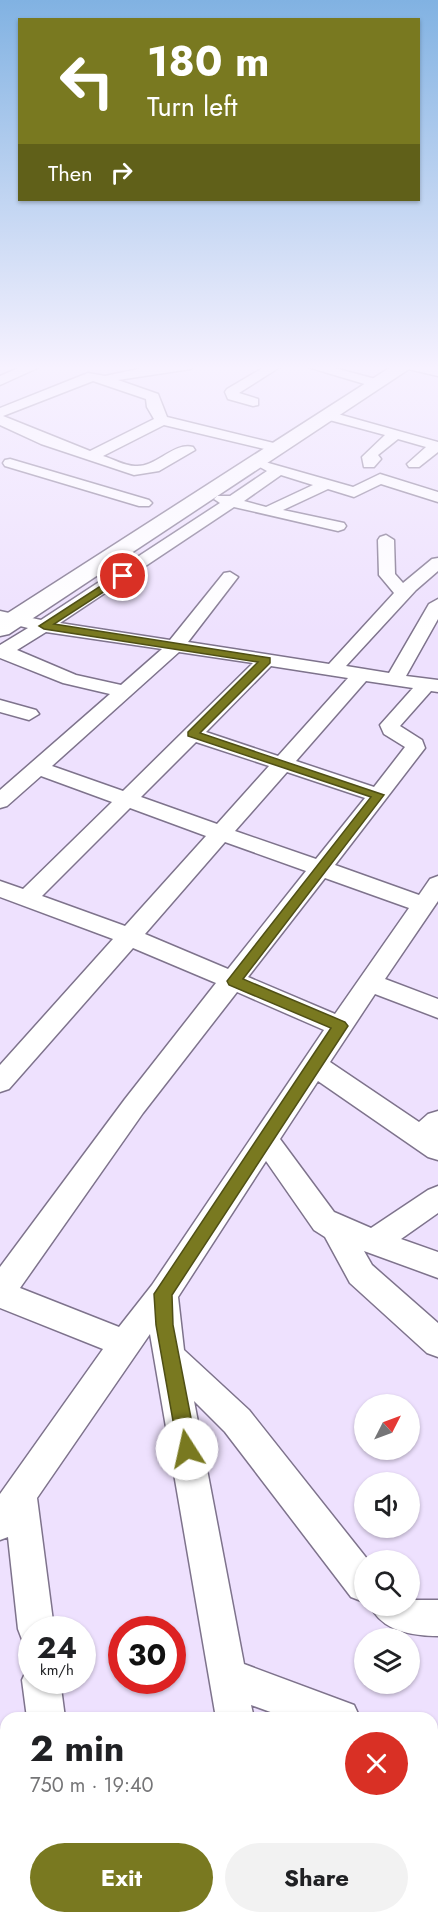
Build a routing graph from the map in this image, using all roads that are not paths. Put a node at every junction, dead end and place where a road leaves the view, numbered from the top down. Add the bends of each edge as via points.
1 (24, 455) edge
2 (87, 455) edge
3 (178, 455) edge
4 (267, 455) edge
5 (371, 455) edge
6 (426, 455) edge
7 (91, 456) joint
8 (254, 463) junction
9 (369, 464) dead end
10 (414, 464) dead end
11 (5, 466) edge
12 (279, 471) junction
13 (438, 481) edge
14 (327, 484) junction
15 (205, 495) junction
16 (431, 495) edge
17 (232, 502) junction
18 (144, 503) dead end
19 (267, 512) junction
20 (173, 516) junction
21 (198, 524) junction
22 (338, 526) dead end
23 (142, 536) junction
24 (386, 540) dead end
25 (167, 545) junction
26 (438, 563) edge
27 (96, 566) junction
28 (123, 576) junction
29 (230, 577) dead end
30 (406, 590) junction
31 (438, 596) edge
32 (438, 604) edge
33 (5, 621) edge
34 (44, 626) junction
35 (176, 646) junction
36 (1, 652) edge
37 (266, 661) junction
38 (334, 669) junction
39 (363, 673) junction
40 (394, 679) junction
41 (432, 685) edge
42 (124, 692) junction
43 (0, 706) edge
44 (29, 714) dead end
45 (192, 734) junction
46 (282, 764) junction
47 (37, 768) junction
48 (378, 795) junction
49 (127, 799) junction
50 (0, 801) edge
51 (222, 833) junction
52 (321, 869) junction
53 (0, 890) edge
54 (431, 895) edge
55 (26, 899) junction
56 (130, 937) junction
57 (234, 981) junction
58 (370, 983) junction
59 (438, 1009) edge
60 (340, 1026) junction
61 (314, 1065) junction
62 (0, 1082) edge
63 (432, 1136) edge
64 (265, 1139) junction
65 (438, 1198) edge
66 (335, 1228) junction
67 (374, 1242) junction
68 (438, 1264) edge
69 (0, 1291) edge
70 (163, 1294) junction
71 (125, 1343) junction
72 (438, 1343) edge
73 (171, 1358) junction
74 (20, 1494) junction
75 (0, 1523) edge
76 (354, 1571) edge
77 (34, 1616) edge
78 (409, 1616) edge
79 (438, 1618) edge
80 (227, 1677) junction
81 (43, 1694) edge
82 (45, 1712) edge
83 (234, 1712) edge
84 (324, 1712) edge

1 - 11 street
2 - 7 street
3 - 7 street via 143,471
4 - 8 highway
5 - 9 street via 374,459
6 - 10 street
8 - 12 street
8 - 15 highway
11 - 18 street
12 - 14 street
12 - 17 street
13 - 16 street
14 - 16 street via 357,492 380,479
14 - 19 street
15 - 17 street
15 - 20 highway
17 - 19 street
17 - 21 street
19 - 22 street
20 - 21 street
20 - 23 highway
21 - 25 street
23 - 25 street
23 - 27 highway
24 - 30 street via 387,575
25 - 28 street
26 - 30 street
27 - 28 street
27 - 33 highway
28 - 34 street
29 - 35 street
30 - 31 street
30 - 38 street
32 - 40 street
33 - 34 street
34 - 35 street
34 - 36 street
35 - 37 street
35 - 42 street
36 - 42 street via 70,679
37 - 38 street
37 - 45 street
38 - 39 street
39 - 40 street
39 - 46 street
40 - 41 street
41 - 48 street via 390,725 416,746
42 - 47 street
43 - 44 street
45 - 46 street
45 - 49 street
46 - 48 street
46 - 51 street
47 - 49 street
47 - 50 street
48 - 52 street
49 - 51 street
49 - 55 street
51 - 52 street
51 - 56 street
52 - 54 street
52 - 57 street
53 - 55 street
54 - 58 street
55 - 56 street
56 - 57 street
56 - 62 street
57 - 60 street
57 - 69 street via 134,1106
58 - 59 street
58 - 60 street
60 - 61 street
61 - 63 street
61 - 64 street
64 - 66 street via 317,1214
64 - 70 street
65 - 67 street
66 - 67 street
66 - 72 street via 361,1274
67 - 68 street
69 - 71 street via 15,1301
70 - 71 street
70 - 73 street
71 - 74 street
73 - 76 street via 237,1421
73 - 80 street
74 - 75 street
74 - 77 street
78 - 79 street
80 - 83 street
80 - 84 street
81 - 82 street

